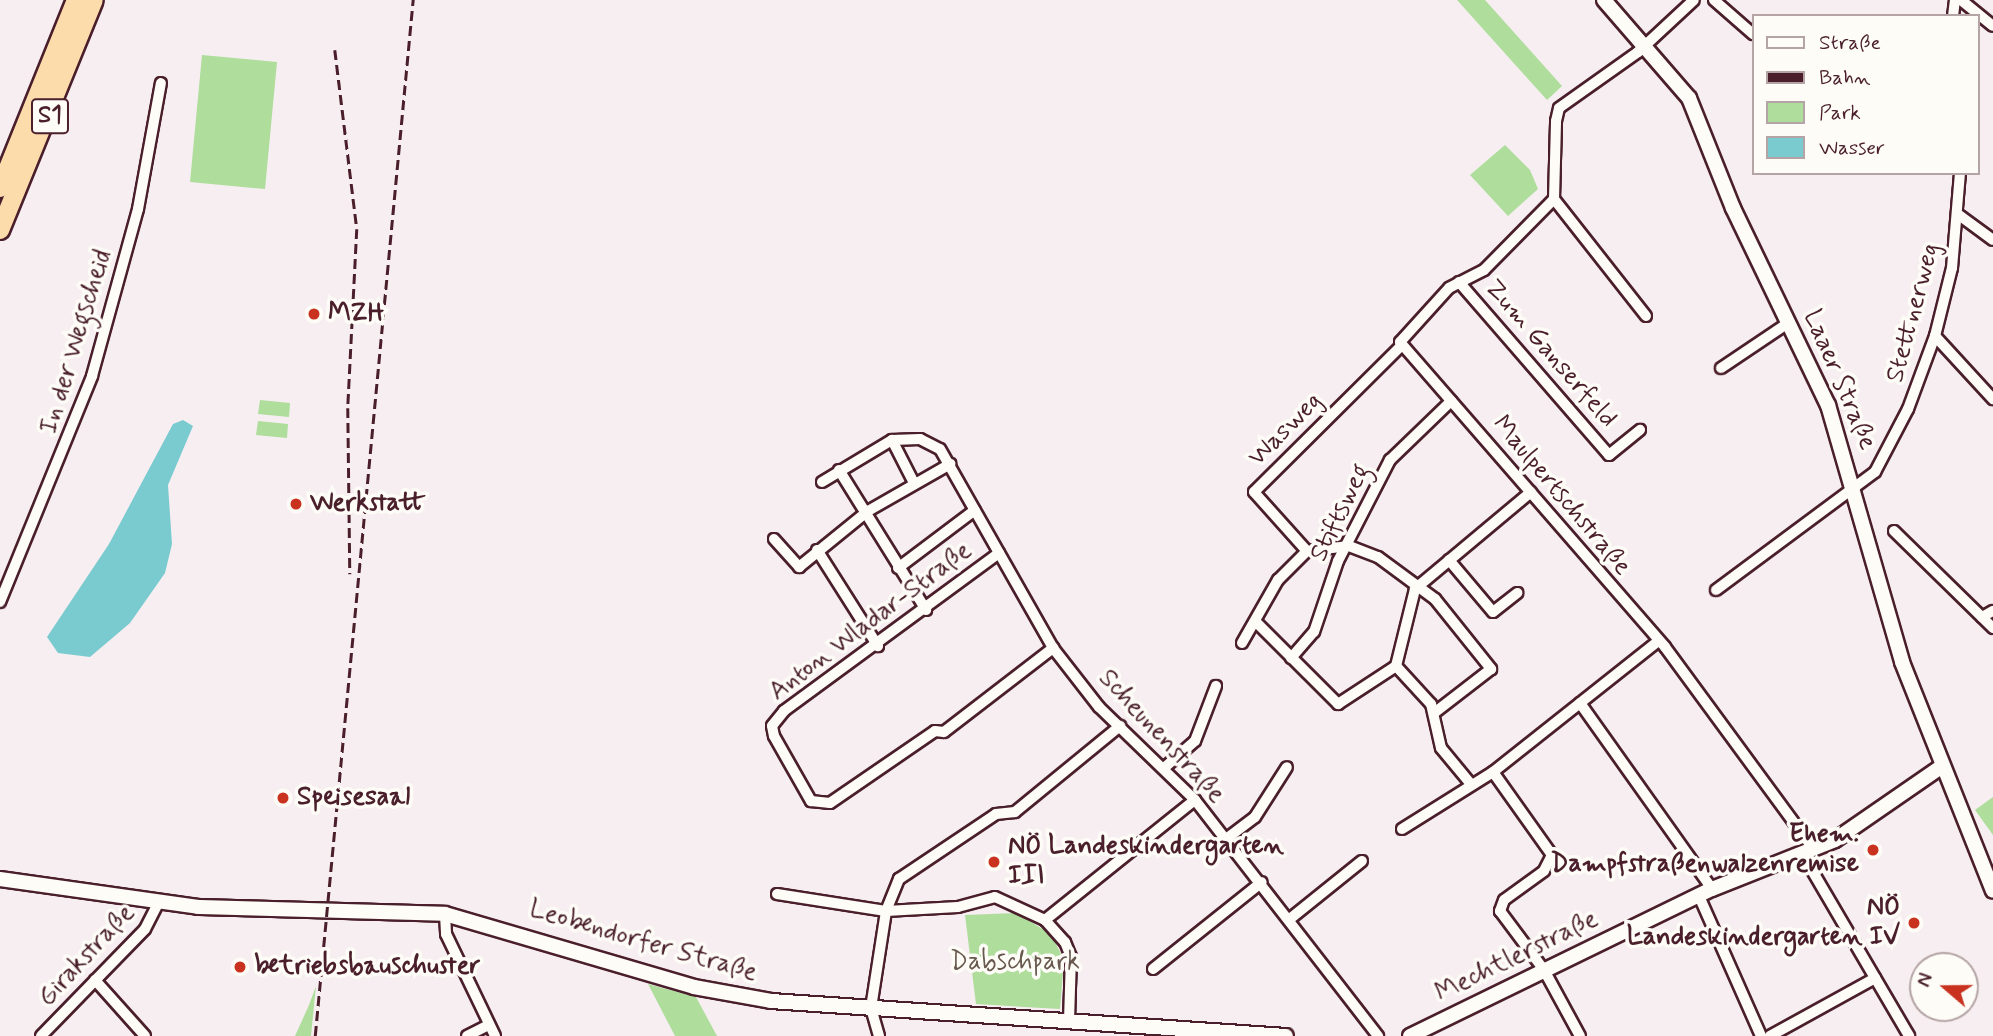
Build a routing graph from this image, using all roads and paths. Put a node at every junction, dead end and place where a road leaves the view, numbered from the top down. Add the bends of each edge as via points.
1 (76, 0) edge
2 (94, 0) edge
3 (1604, 0) edge
4 (1694, 0) edge
5 (1713, 0) edge
6 (1961, 0) edge
7 (1978, 14) edge
8 (1979, 15) edge
9 (1993, 26) edge
10 (1752, 33) edge
11 (1646, 44) junction
12 (161, 83) dead end
13 (1960, 175) edge
14 (0, 188) edge
15 (1554, 199) junction
16 (1959, 215) junction
17 (0, 230) edge
18 (1993, 240) edge
19 (1459, 282) junction
20 (1646, 316) dead end
21 (1788, 323) junction
22 (1935, 335) junction
23 (1401, 346) junction
24 (1721, 368) dead end
25 (1993, 399) edge
26 (1451, 401) junction
27 (1640, 430) dead end
28 (892, 440) junction
29 (950, 464) junction
30 (839, 470) junction
31 (822, 482) dead end
32 (914, 483) junction
33 (1855, 486) junction
34 (1531, 492) junction
35 (975, 510) junction
36 (867, 511) junction
37 (1894, 531) dead end
38 (774, 539) dead end
39 (1349, 546) junction
40 (817, 550) junction
41 (1307, 551) junction
42 (999, 553) junction
43 (1450, 560) junction
44 (898, 568) junction
45 (1415, 589) junction
46 (1716, 590) dead end
47 (1517, 593) dead end
48 (0, 602) edge
49 (926, 610) junction
50 (1993, 611) edge
51 (1982, 617) junction
52 (1257, 623) junction
53 (1993, 628) edge
54 (1657, 642) junction
55 (1242, 643) dead end
56 (878, 646) junction
57 (1053, 648) junction
58 (1291, 658) junction
59 (1395, 666) junction
60 (1216, 686) dead end
61 (1580, 704) junction
62 (1434, 713) junction
63 (1120, 726) junction
64 (1287, 767) dead end
65 (1941, 767) junction
66 (1164, 768) junction
67 (1493, 772) junction
68 (1470, 783) junction
69 (1195, 800) junction
70 (1402, 829) dead end
71 (1226, 839) junction
72 (1808, 853) junction
73 (1362, 861) dead end
74 (0, 879) edge
75 (1262, 883) junction
76 (1993, 891) edge
77 (1706, 892) junction
78 (777, 894) dead end
79 (159, 901) junction
80 (886, 911) junction
81 (445, 914) junction
82 (1291, 918) junction
83 (1045, 920) junction
84 (1153, 969) dead end
85 (1544, 970) junction
86 (1875, 978) junction
87 (95, 980) junction
88 (872, 1008) junction
89 (1069, 1019) junction
90 (489, 1025) junction
91 (1157, 1032) edge
92 (1177, 1032) edge
93 (41, 1036) edge
94 (145, 1036) edge
95 (467, 1036) edge
96 (495, 1036) edge
97 (879, 1036) edge
98 (1286, 1036) edge
99 (1378, 1036) edge
100 (1410, 1036) edge
101 (1580, 1036) edge
102 (1760, 1036) edge
103 (1770, 1036) edge
104 (1909, 1036) edge

1 - 14 highway, S1
2 - 17 highway, S1
3 - 11 street, Laaer Straße
4 - 11 street
5 - 10 street
6 - 7 street
8 - 9 street
11 - 15 street via 1559,108
11 - 21 street, Laaer Straße via 1689,98
12 - 48 street, In der Wegscheid via 138,209 92,376
13 - 16 street, Stettnerweg
15 - 19 street via 1484,270
15 - 20 street
16 - 18 street
16 - 22 street, Stettnerweg
19 - 23 street via 1403,333
19 - 27 street, Zum Ganserfeld via 1609,454
21 - 24 street
21 - 33 street, Laaer Straße via 1828,405
22 - 25 street
22 - 33 street, Stettnerweg via 1912,399 1875,472
23 - 26 street, Maulpertschstraße
23 - 41 street, Wasweg via 1254,492
26 - 34 street, Maulpertschstraße
26 - 39 street, Stiftsweg via 1390,460
28 - 29 street, Scheunenstraße via 919,439 940,449
28 - 30 street
28 - 32 street
29 - 32 street
29 - 35 street, Scheunenstraße
30 - 31 street
30 - 36 street
32 - 36 street
33 - 46 street, Stettnerweg
33 - 65 street, Laaer Straße via 1875,579
34 - 43 street
34 - 54 street, Maulpertschstraße
35 - 42 street, Scheunenstraße
35 - 44 street
36 - 40 street
36 - 44 street
37 - 51 street
38 - 40 street via 799,567
39 - 41 street
39 - 45 street via 1384,560
39 - 58 street, Stiftsweg via 1338,561 1314,632
40 - 56 street
41 - 52 street via 1272,588
42 - 49 street, Anton Wladar-Straße
42 - 57 street, Scheunenstraße
43 - 45 street
43 - 47 street via 1493,612
44 - 49 street
45 - 59 street
45 - 62 street via 1435,598 1491,669
49 - 56 street, Anton Wladar-Straße
50 - 51 street
51 - 53 street
52 - 55 street
52 - 58 street
54 - 61 street
54 - 72 street, Maulpertschstraße via 1748,755
56 - 57 street, Anton Wladar-Straße via 772,726 811,800 821,805 935,731 944,732
57 - 63 street, Scheunenstraße
58 - 59 street via 1338,704
59 - 62 street
60 - 66 street via 1195,741
61 - 67 street
61 - 77 street
62 - 68 street via 1441,748
63 - 66 street, Scheunenstraße
63 - 80 street via 1015,812 996,814 905,873
64 - 71 street via 1255,817
65 - 72 street, Mechtlerstraße
65 - 76 street, Laaer Straße
66 - 69 street, Scheunenstraße
67 - 68 street
67 - 85 street via 1552,853 1544,871 1500,907
68 - 70 street
69 - 71 street, Scheunenstraße
69 - 83 street
71 - 75 street, Scheunenstraße
72 - 77 street, Mechtlerstraße
72 - 86 street, Maulpertschstraße via 1817,880
73 - 82 street
74 - 79 street, Leobendorfer Straße
75 - 82 street, Scheunenstraße
75 - 84 street
77 - 85 street, Mechtlerstraße
77 - 102 street
78 - 80 street
79 - 81 street, Leobendorfer Straße via 198,907
79 - 87 street, Girakstraße via 145,929
80 - 83 street via 958,907 995,897
80 - 88 street
81 - 88 street, Leobendorfer Straße via 713,992
81 - 90 street via 446,934
82 - 99 street, Scheunenstraße
83 - 89 street via 1071,957
85 - 100 street, Mechtlerstraße
85 - 101 street
86 - 103 street
86 - 104 street, Maulpertschstraße
87 - 93 street, Girakstraße
87 - 94 street
88 - 89 street, Leobendorfer Straße
88 - 97 street
89 - 91 street, Leobendorfer Straße
90 - 95 street
90 - 96 street
91 - 92 street, Leobendorfer Straße
92 - 98 street, Leobendorfer Straße

